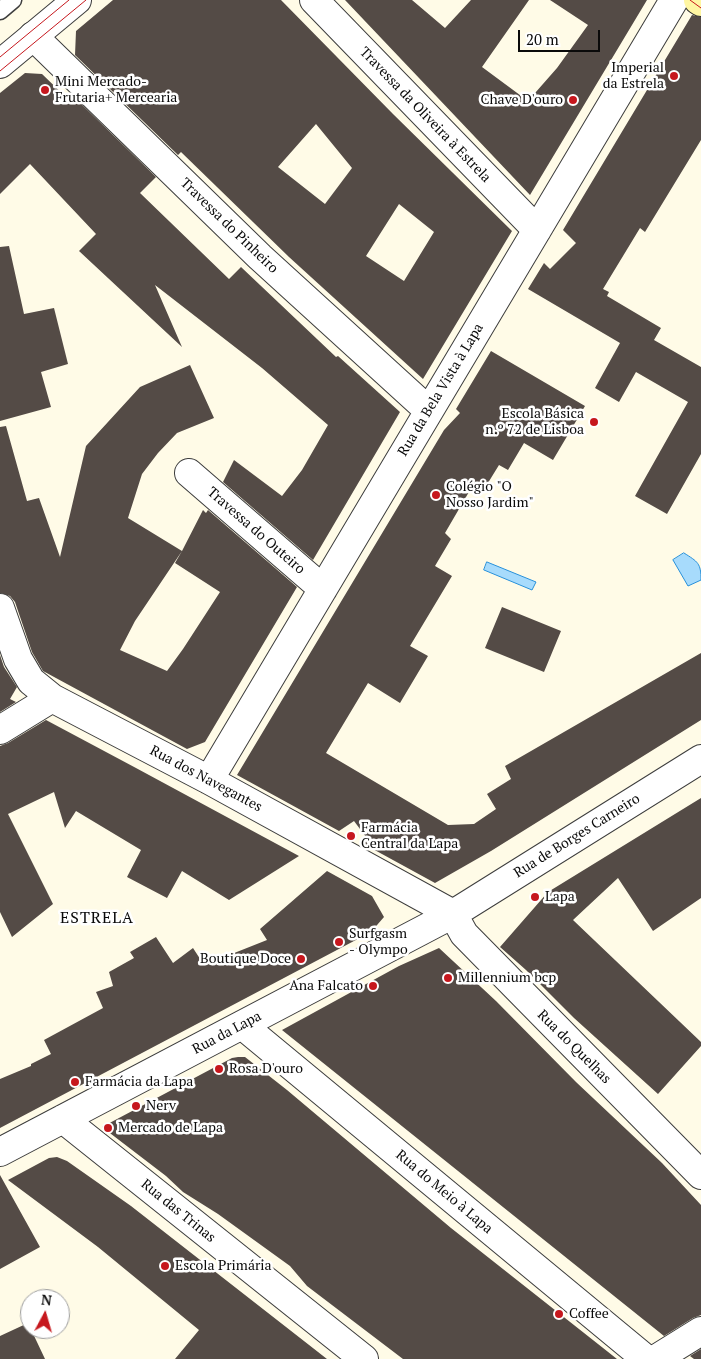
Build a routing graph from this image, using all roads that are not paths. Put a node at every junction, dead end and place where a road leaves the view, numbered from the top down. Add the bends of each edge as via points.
1 (13, 0) edge
2 (77, 0) edge
3 (314, 0) edge
4 (674, 0) edge
5 (698, 0) edge
6 (701, 2) edge
7 (0, 11) edge
8 (33, 36) junction
9 (0, 64) edge
10 (537, 230) junction
11 (429, 410) junction
12 (189, 473) dead end
13 (323, 589) junction
14 (0, 608) edge
15 (52, 698) junction
16 (0, 730) edge
17 (701, 759) edge
18 (208, 780) junction
19 (453, 914) junction
20 (242, 1025) junction
21 (63, 1119) junction
22 (0, 1152) edge
23 (701, 1175) edge
24 (701, 1331) edge
25 (364, 1359) edge
26 (646, 1359) edge
27 (656, 1359) edge

1 - 7 lane
2 - 8 street
3 - 10 street, Travessa da Oliveira à Estrela
4 - 10 street, Rua da Bela Vista à Lapa
5 - 6 main road
8 - 9 street
8 - 11 street, Travessa do Pinheiro via 260,257
10 - 11 street, Rua da Bela Vista à Lapa
11 - 13 street, Rua da Bela Vista à Lapa
12 - 13 street, Travessa do Outeiro
13 - 18 street, Rua da Bela Vista à Lapa
14 - 15 street, Rua dos Navegantes via 18,659 31,681
15 - 16 street
15 - 18 street, Rua dos Navegantes
17 - 19 street, Rua de Borges Carneiro
18 - 19 street, Rua dos Navegantes
19 - 20 street, Rua da Lapa
19 - 23 street, Rua do Quelhas via 464,934
20 - 21 street, Rua da Lapa
20 - 26 street, Rua do Meio à Lapa
21 - 22 street, Rua da Lapa
21 - 25 street, Rua das Trinas
24 - 27 street

